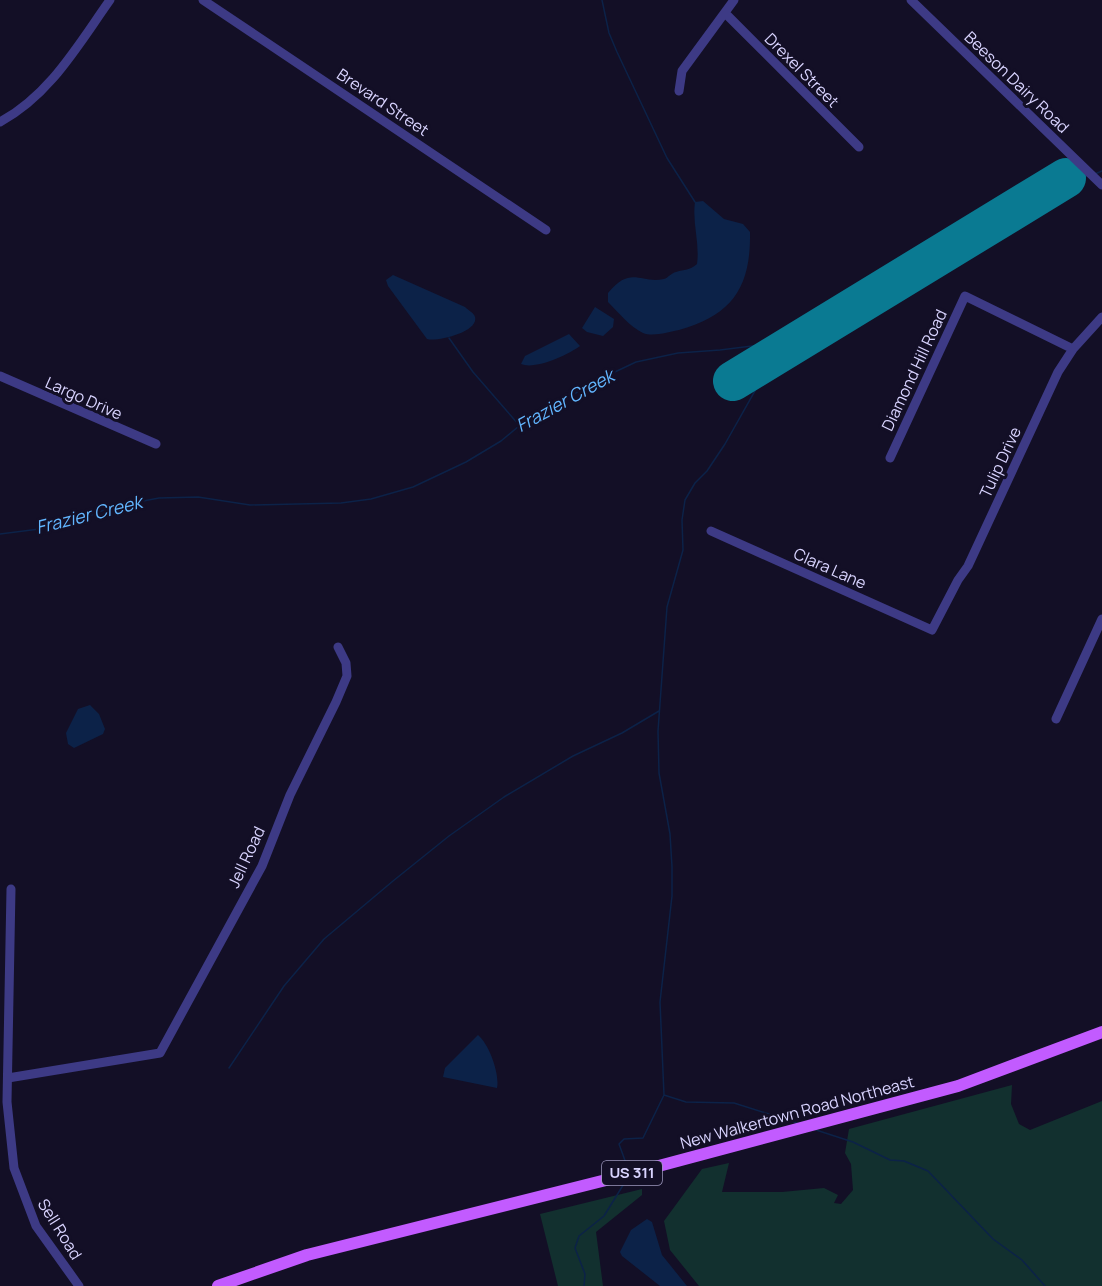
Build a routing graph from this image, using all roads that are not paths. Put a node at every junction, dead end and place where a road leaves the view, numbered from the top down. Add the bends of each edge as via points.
1 (110, 0) edge
2 (203, 0) edge
3 (734, 0) edge
4 (911, 0) edge
5 (725, 13) junction
6 (679, 91) dead end
7 (0, 122) edge
8 (859, 147) dead end
9 (1102, 185) edge
10 (546, 230) dead end
11 (1102, 317) edge
12 (1073, 349) junction
13 (0, 376) edge
14 (156, 444) dead end
15 (890, 458) dead end
16 (711, 531) dead end
17 (1102, 619) edge
18 (934, 626) joint
19 (338, 647) dead end
20 (1056, 719) dead end
21 (11, 889) dead end
22 (1102, 1032) edge
23 (8, 1078) junction
24 (80, 1286) edge
25 (218, 1286) edge

1 - 7 street via 49,86 21,111
2 - 10 street, Brevard Street
3 - 5 street
4 - 9 street, Beeson Dairy Road
5 - 6 street via 682,71
5 - 8 street, Drexel Street
11 - 12 street, Tulip Drive
12 - 15 street, Diamond Hill Road via 965,296
12 - 18 street, Tulip Drive via 1058,372 968,566
13 - 14 street, Largo Drive
16 - 18 street, Clara Lane via 932,630
17 - 20 street
19 - 23 street, Jell Road via 347,676 290,795 262,866 160,1053
21 - 23 street, Sell Road
22 - 25 main road, New Walkertown Road Northeast / US 311 via 957,1086 325,1250
23 - 24 street, Sell Road via 10,1145 20,1188 36,1226

